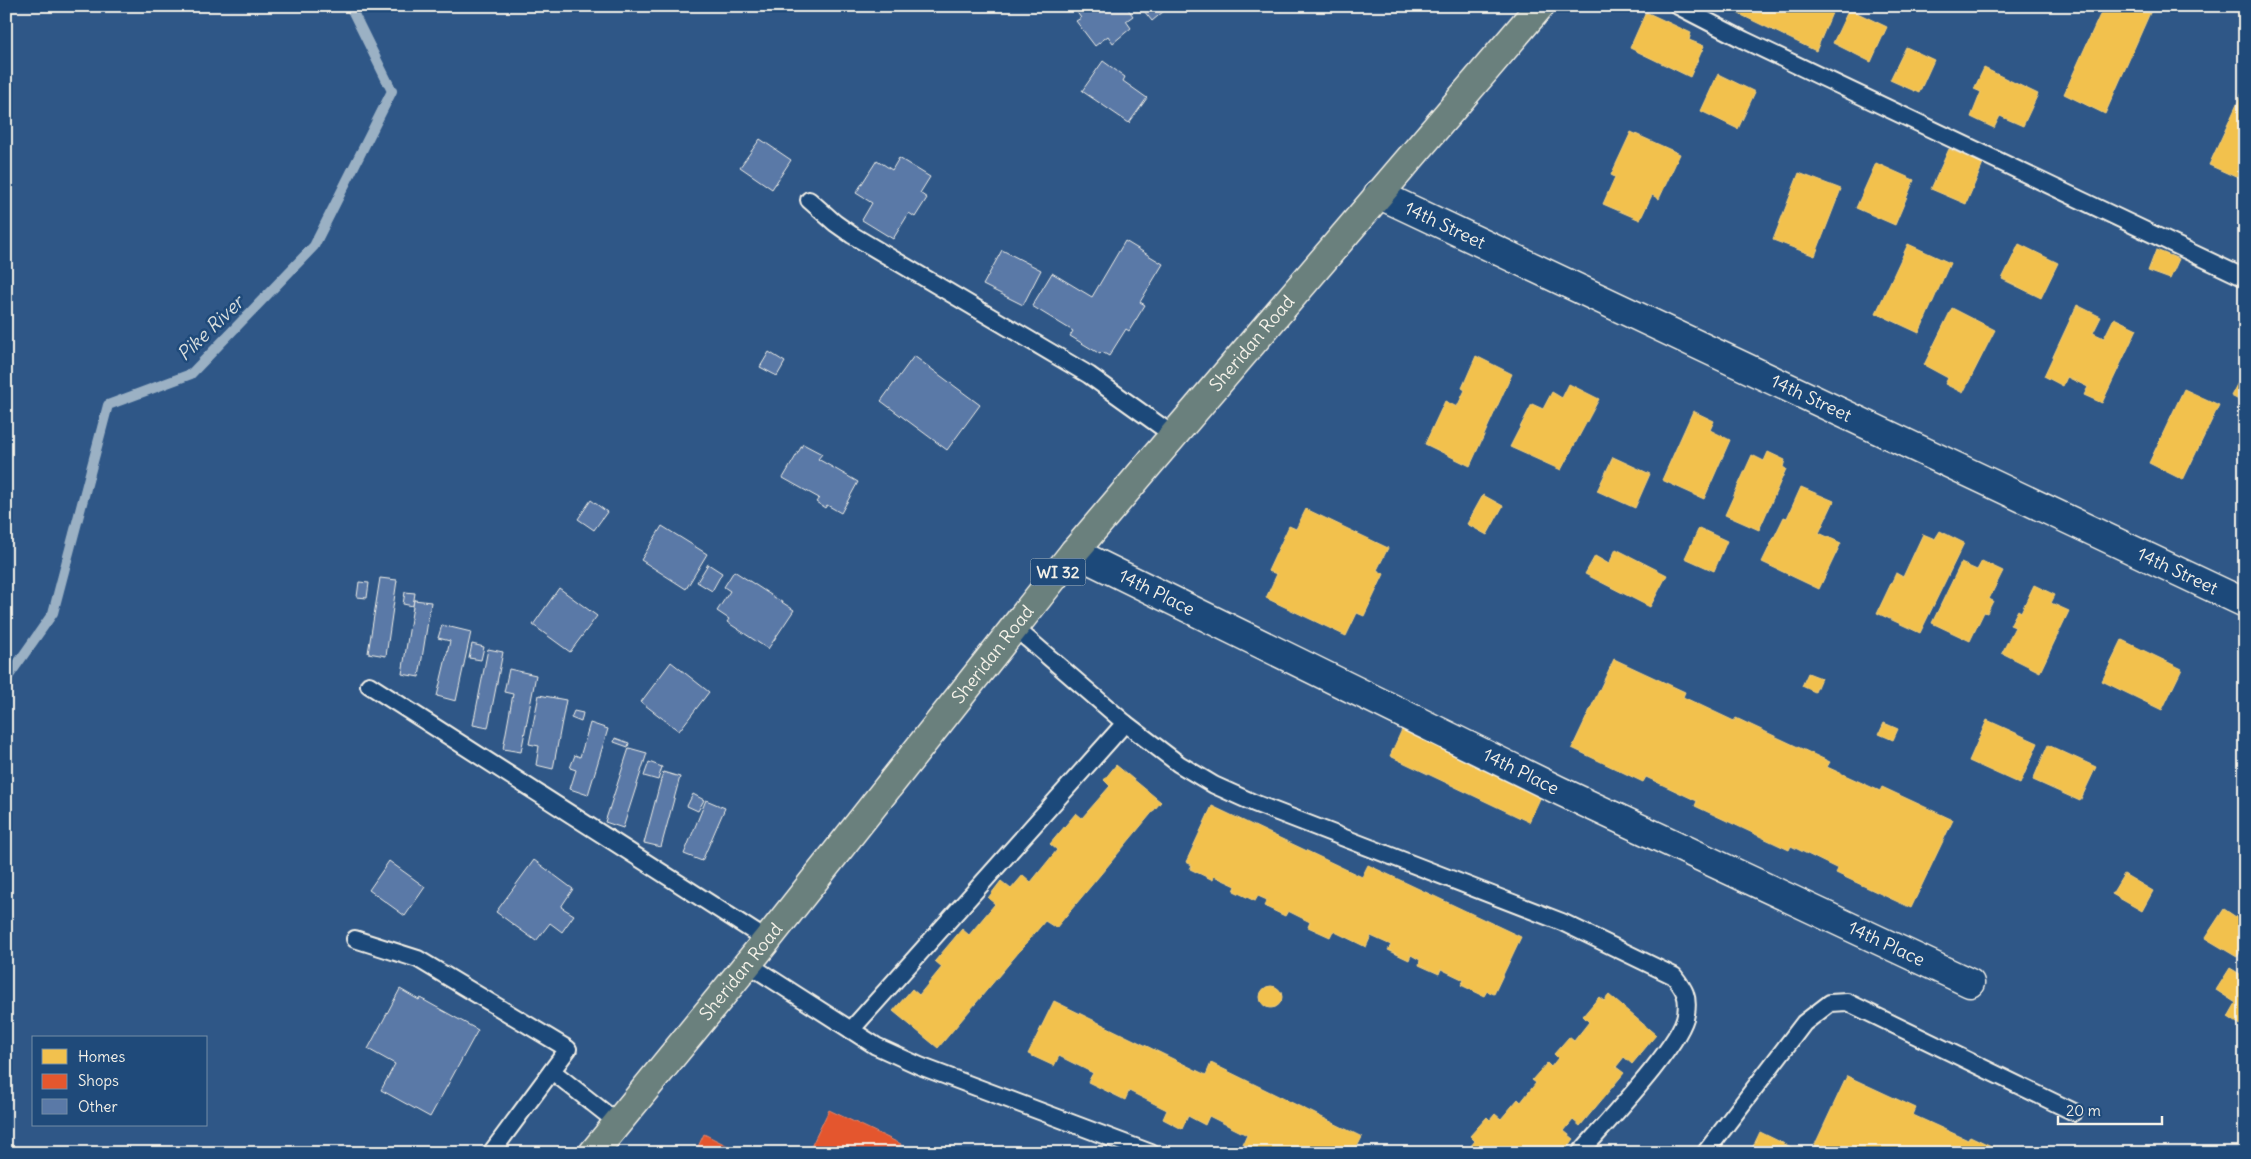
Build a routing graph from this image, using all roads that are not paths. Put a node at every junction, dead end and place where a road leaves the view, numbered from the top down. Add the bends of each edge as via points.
1 (1540, 6) edge
2 (1678, 6) edge
3 (1378, 194) junction
4 (809, 200) dead end
5 (2245, 278) edge
6 (1173, 435) junction
7 (1074, 552) junction
8 (2245, 603) edge
9 (1014, 627) junction
10 (369, 685) dead end
11 (1125, 723) junction
12 (355, 938) dead end
13 (767, 940) junction
14 (748, 964) junction
15 (1970, 983) dead end
16 (851, 1030) junction
17 (552, 1071) junction
18 (2074, 1112) dead end
19 (618, 1123) junction
20 (491, 1153) edge
21 (593, 1153) edge
22 (1151, 1153) edge
23 (1580, 1153) edge
24 (1705, 1153) edge

1 - 3 main road, Sheridan Road / WI 32
2 - 5 lane
3 - 6 main road, Sheridan Road / WI 32
3 - 8 street, 14th Street
4 - 6 lane via 852,235 1089,374
6 - 7 main road, Sheridan Road / WI 32
7 - 9 main road, Sheridan Road / WI 32
7 - 15 street, 14th Place via 1558,790
9 - 11 lane
9 - 13 main road, Sheridan Road / WI 32
10 - 13 lane
11 - 16 lane
11 - 23 lane via 1178,764 1230,792 1562,922 1674,976 1686,992 1686,1015 1679,1034
12 - 17 lane via 418,959 568,1049
13 - 14 main road, Sheridan Road / WI 32
14 - 16 lane
14 - 19 main road, Sheridan Road / WI 32
16 - 22 lane via 876,1046 920,1066
17 - 19 lane
17 - 20 lane
18 - 24 lane via 1847,1002 1830,1003 1804,1023
19 - 21 main road, Sheridan Road / WI 32

